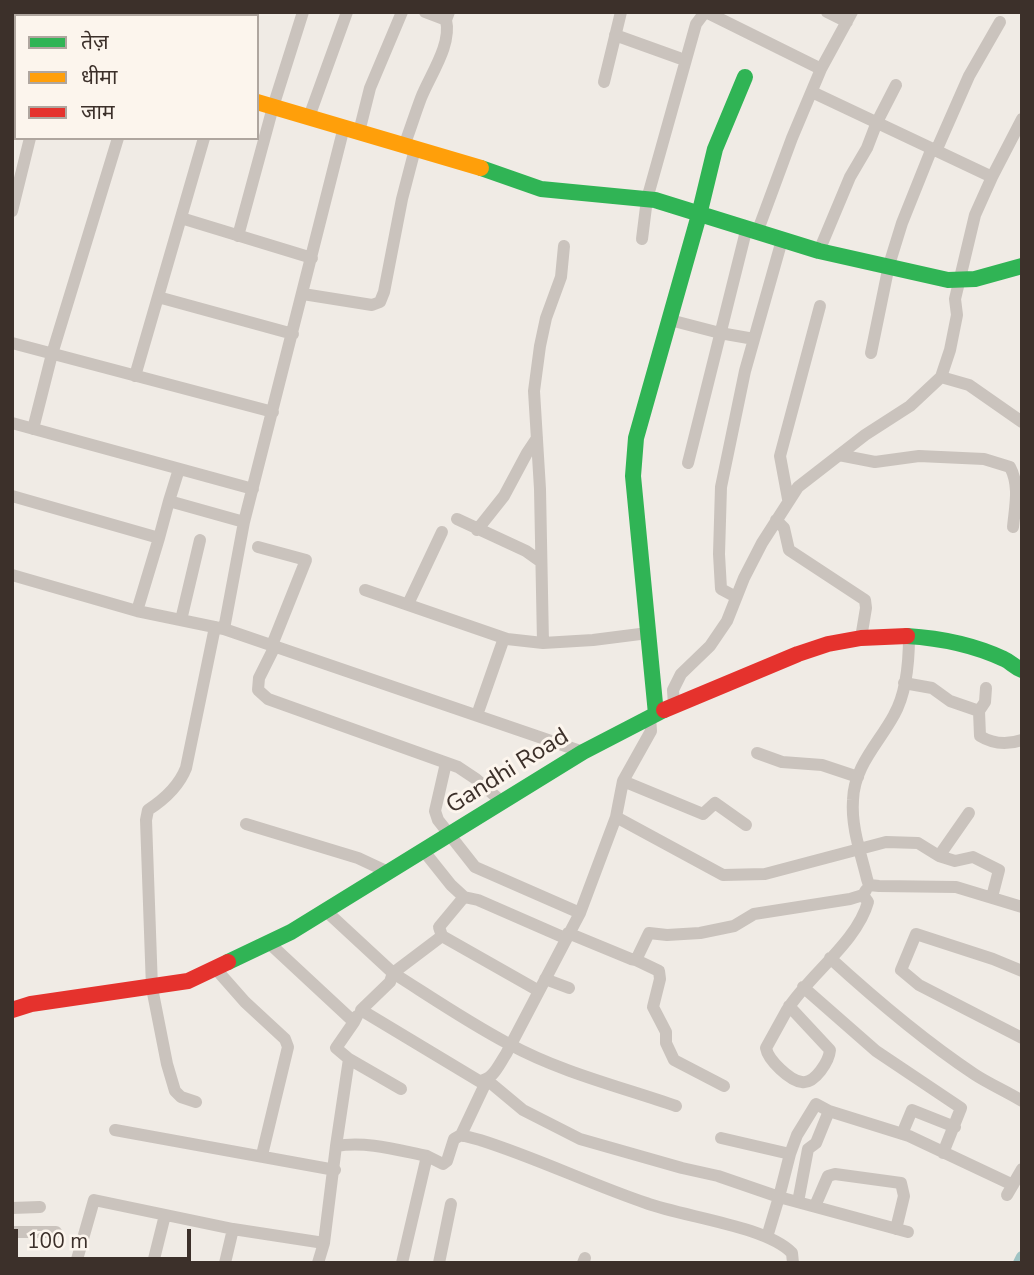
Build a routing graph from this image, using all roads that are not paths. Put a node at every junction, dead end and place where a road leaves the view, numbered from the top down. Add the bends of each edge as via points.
1 (303, 12) edge
2 (347, 12) edge
3 (402, 12) edge
4 (425, 12) edge
5 (621, 12) edge
6 (705, 12) edge
7 (827, 12) edge
8 (447, 16) edge
9 (850, 17) edge
10 (1000, 22) dead end
11 (615, 35) junction
12 (680, 58) dead end
13 (821, 69) junction
14 (745, 77) dead end
15 (604, 82) dead end
16 (896, 85) dead end
17 (812, 92) junction
18 (265, 105) edge
19 (309, 117) junction
20 (1022, 119) edge
21 (877, 122) junction
22 (351, 130) junction
23 (259, 134) edge
24 (29, 140) edge
25 (117, 140) edge
26 (203, 140) edge
27 (258, 140) edge
28 (410, 147) junction
29 (934, 150) junction
30 (17, 171) edge
31 (992, 177) junction
32 (647, 199) junction
33 (12, 211) edge
34 (699, 215) junction
35 (181, 218) junction
36 (752, 229) junction
37 (238, 236) junction
38 (642, 239) dead end
39 (782, 240) junction
40 (564, 246) dead end
41 (819, 251) junction
42 (312, 258) junction
43 (889, 265) junction
44 (1022, 266) edge
45 (959, 281) junction
46 (303, 294) junction
47 (158, 297) junction
48 (820, 306) dead end
49 (670, 320) junction
50 (720, 333) junction
51 (293, 334) junction
52 (754, 340) junction
53 (12, 343) edge
54 (871, 353) dead end
55 (52, 354) junction
56 (135, 376) junction
57 (941, 377) junction
58 (272, 412) junction
59 (1022, 422) edge
60 (12, 423) edge
61 (33, 429) junction
62 (537, 438) junction
63 (839, 455) junction
64 (688, 463) dead end
65 (179, 469) junction
66 (253, 489) junction
67 (12, 496) edge
68 (788, 499) junction
69 (169, 501) junction
70 (1018, 509) edge
71 (457, 519) dead end
72 (776, 520) junction
73 (244, 522) junction
74 (1013, 527) dead end
75 (477, 530) junction
76 (442, 533) dead end
77 (159, 538) junction
78 (201, 540) dead end
79 (258, 547) dead end
80 (540, 561) junction
81 (12, 575) edge
82 (365, 590) dead end
83 (736, 597) junction
84 (408, 604) junction
85 (137, 611) junction
86 (181, 620) junction
87 (219, 628) junction
88 (648, 633) junction
89 (909, 636) junction
90 (504, 638) junction
91 (861, 639) junction
92 (543, 643) junction
93 (273, 646) junction
94 (1014, 659) edge
95 (1022, 670) edge
96 (904, 683) junction
97 (986, 688) dead end
98 (674, 705) junction
99 (979, 711) junction
100 (477, 715) junction
101 (653, 715) junction
102 (1022, 740) edge
103 (583, 752) junction
104 (757, 753) dead end
105 (446, 763) junction
106 (858, 777) junction
107 (623, 781) junction
108 (502, 802) junction
109 (968, 813) dead end
110 (616, 817) junction
111 (246, 824) dead end
112 (746, 825) dead end
113 (450, 834) junction
114 (423, 850) junction
115 (860, 850) junction
116 (939, 856) junction
117 (388, 872) junction
118 (866, 890) junction
119 (464, 897) junction
120 (992, 897) junction
121 (1022, 907) edge
122 (326, 911) junction
123 (580, 913) junction
124 (442, 936) junction
125 (567, 936) junction
126 (269, 943) junction
127 (830, 958) junction
128 (636, 960) junction
129 (215, 968) junction
130 (1022, 971) edge
131 (393, 973) junction
132 (545, 978) junction
133 (803, 986) junction
134 (152, 988) junction
135 (569, 988) dead end
136 (539, 991) junction
137 (12, 998) edge
138 (31, 1003) junction
139 (789, 1006) junction
140 (12, 1010) edge
141 (361, 1010) junction
142 (354, 1022) junction
143 (1022, 1038) edge
144 (510, 1045) junction
145 (349, 1059) junction
146 (486, 1080) junction
147 (724, 1086) dead end
148 (401, 1089) dead end
149 (1022, 1101) edge
150 (196, 1102) dead end
151 (676, 1106) dead end
152 (829, 1111) junction
153 (955, 1127) junction
154 (115, 1130) dead end
155 (902, 1134) junction
156 (462, 1135) junction
157 (721, 1138) dead end
158 (337, 1146) junction
159 (943, 1153) junction
160 (790, 1154) junction
161 (262, 1155) junction
162 (427, 1156) junction
163 (1022, 1169) edge
164 (335, 1170) junction
165 (779, 1197) junction
166 (798, 1202) junction
167 (451, 1204) dead end
168 (816, 1206) junction
169 (40, 1207) dead end
170 (12, 1208) edge
171 (165, 1215) junction
172 (233, 1229) junction
173 (12, 1232) edge
174 (55, 1232) dead end
175 (767, 1237) junction
176 (324, 1243) junction
177 (76, 1263) edge
178 (153, 1263) edge
179 (225, 1263) edge
180 (318, 1263) edge
181 (402, 1263) edge
182 (439, 1263) edge
183 (793, 1263) edge

1 - 18 street
2 - 19 street
3 - 22 street
4 - 8 street
5 - 11 street
6 - 13 street
6 - 32 street via 696,24
7 - 9 street
8 - 28 street via 447,32 422,96
9 - 13 street
10 - 29 street
11 - 12 street
11 - 15 street
13 - 17 street
14 - 34 street via 715,149
16 - 21 street
17 - 21 street
17 - 36 street
18 - 19 street
18 - 23 street
19 - 22 street
20 - 31 street
21 - 29 street
21 - 41 street
22 - 28 street
22 - 42 street
24 - 30 street
25 - 55 street
26 - 35 street
27 - 37 street
28 - 32 street via 541,189
28 - 46 street via 380,302 372,305
29 - 31 street
29 - 43 street
30 - 33 street
31 - 45 street via 975,215
32 - 34 street
32 - 38 street
34 - 36 street
34 - 49 street
35 - 37 street
35 - 47 street
36 - 39 street
36 - 50 street
37 - 42 street
39 - 41 street
39 - 52 street
40 - 62 street via 561,277 540,346 534,391
41 - 43 street
42 - 46 street
43 - 45 street
43 - 54 street
44 - 45 street
45 - 57 street via 957,316
46 - 51 street
47 - 51 street
47 - 56 street
48 - 68 street via 780,456
49 - 50 street
49 - 88 street via 636,438 633,476
50 - 52 street
50 - 64 street
51 - 58 street
52 - 83 street via 721,487 721,589
53 - 55 street
55 - 56 street
55 - 61 street
56 - 58 street
57 - 59 street via 968,385
57 - 63 street via 910,406
58 - 66 street
60 - 61 street
61 - 65 street
62 - 75 street via 504,496
62 - 80 street
63 - 68 street
63 - 70 street via 875,462 919,456 997,462 1010,467 1015,477
65 - 66 street
65 - 69 street
66 - 73 street
67 - 77 street
68 - 72 street
69 - 73 street
69 - 77 street
70 - 74 street
71 - 75 street
72 - 83 street
72 - 91 street via 785,528 789,550 865,600
73 - 87 street
75 - 80 street
76 - 84 street
77 - 85 street
78 - 86 street
79 - 93 street via 306,560
80 - 92 street
81 - 85 street
82 - 84 street
83 - 98 street via 710,646 681,674 673,690
84 - 90 street
85 - 86 street
86 - 87 street
87 - 93 street
87 - 134 street via 181,782 148,810 146,820
88 - 92 street
88 - 101 street
89 - 91 street, Gandhi Road
89 - 94 street, Gandhi Road
89 - 96 street
90 - 92 street
90 - 100 street
91 - 98 street, Gandhi Road via 798,653
93 - 100 street
93 - 105 street via 259,678 258,690 268,699
94 - 95 street, Gandhi Road via 1013,667
96 - 99 street via 932,688 950,701
96 - 106 street via 896,713
97 - 99 street
98 - 101 street, Gandhi Road
99 - 102 street via 980,736 1001,744
100 - 103 street
101 - 103 street, Gandhi Road
101 - 107 street via 651,731
103 - 108 street, Gandhi Road
104 - 106 street
105 - 108 street via 476,779
105 - 113 street via 435,811
106 - 115 street via 853,800
107 - 110 street
107 - 112 street via 703,814 715,803
108 - 113 street, Gandhi Road
109 - 116 street
110 - 115 street via 723,875 765,874
110 - 123 street
111 - 117 street via 358,858
113 - 114 street, Gandhi Road
113 - 123 street via 475,867
114 - 117 street, Gandhi Road
114 - 119 street
115 - 116 street via 886,842 908,842
115 - 118 street
116 - 120 street via 955,861 973,857 999,870
117 - 122 street, Gandhi Road
118 - 120 street via 956,887
118 - 127 street via 867,906 861,918
118 - 128 street via 754,914 734,926 700,933 649,933
119 - 124 street via 439,927
119 - 125 street
120 - 121 street
122 - 126 street, Gandhi Road
122 - 131 street
123 - 125 street
124 - 131 street
124 - 136 street
125 - 128 street
125 - 132 street
126 - 129 street, Gandhi Road
126 - 142 street
127 - 133 street
127 - 149 street via 935,1047
128 - 147 street via 659,971 653,1007 674,1060
129 - 134 street, Gandhi Road via 188,981
129 - 161 street via 288,1047
130 - 143 street via 916,934 901,970 919,985
131 - 141 street via 390,982
131 - 144 street
132 - 135 street
132 - 136 street
133 - 139 street
133 - 153 street via 876,1051 961,1108
134 - 138 street, Gandhi Road
134 - 150 street via 175,1091
136 - 144 street
137 - 138 street, Gandhi Road
138 - 140 street, Gandhi Road
139 - 139 street via 830,1050 826,1063 807,1082 800,1083 782,1071 767,1053
141 - 142 street
141 - 146 street via 479,1082
142 - 145 street via 336,1048
144 - 146 street
144 - 151 street
145 - 148 street
145 - 158 street
146 - 156 street
146 - 165 street via 523,1110 580,1139 751,1185
152 - 155 street
152 - 160 street via 816,1104
152 - 166 street via 816,1143 808,1149
153 - 155 street via 912,1110
153 - 159 street
154 - 161 street
155 - 159 street
156 - 162 street via 454,1139 443,1164
156 - 175 street via 645,1203
157 - 160 street
158 - 162 street via 374,1146
158 - 164 street
159 - 163 street via 1010,1190
160 - 165 street
161 - 164 street
162 - 181 street
164 - 176 street
165 - 166 street
165 - 175 street
166 - 168 street
167 - 182 street
168 - 168 street via 828,1176 835,1174 901,1183 902,1231
169 - 170 street
171 - 172 street
171 - 177 street via 94,1200
171 - 178 street
172 - 176 street
172 - 179 street
173 - 174 street
175 - 183 street via 785,1244
176 - 180 street

